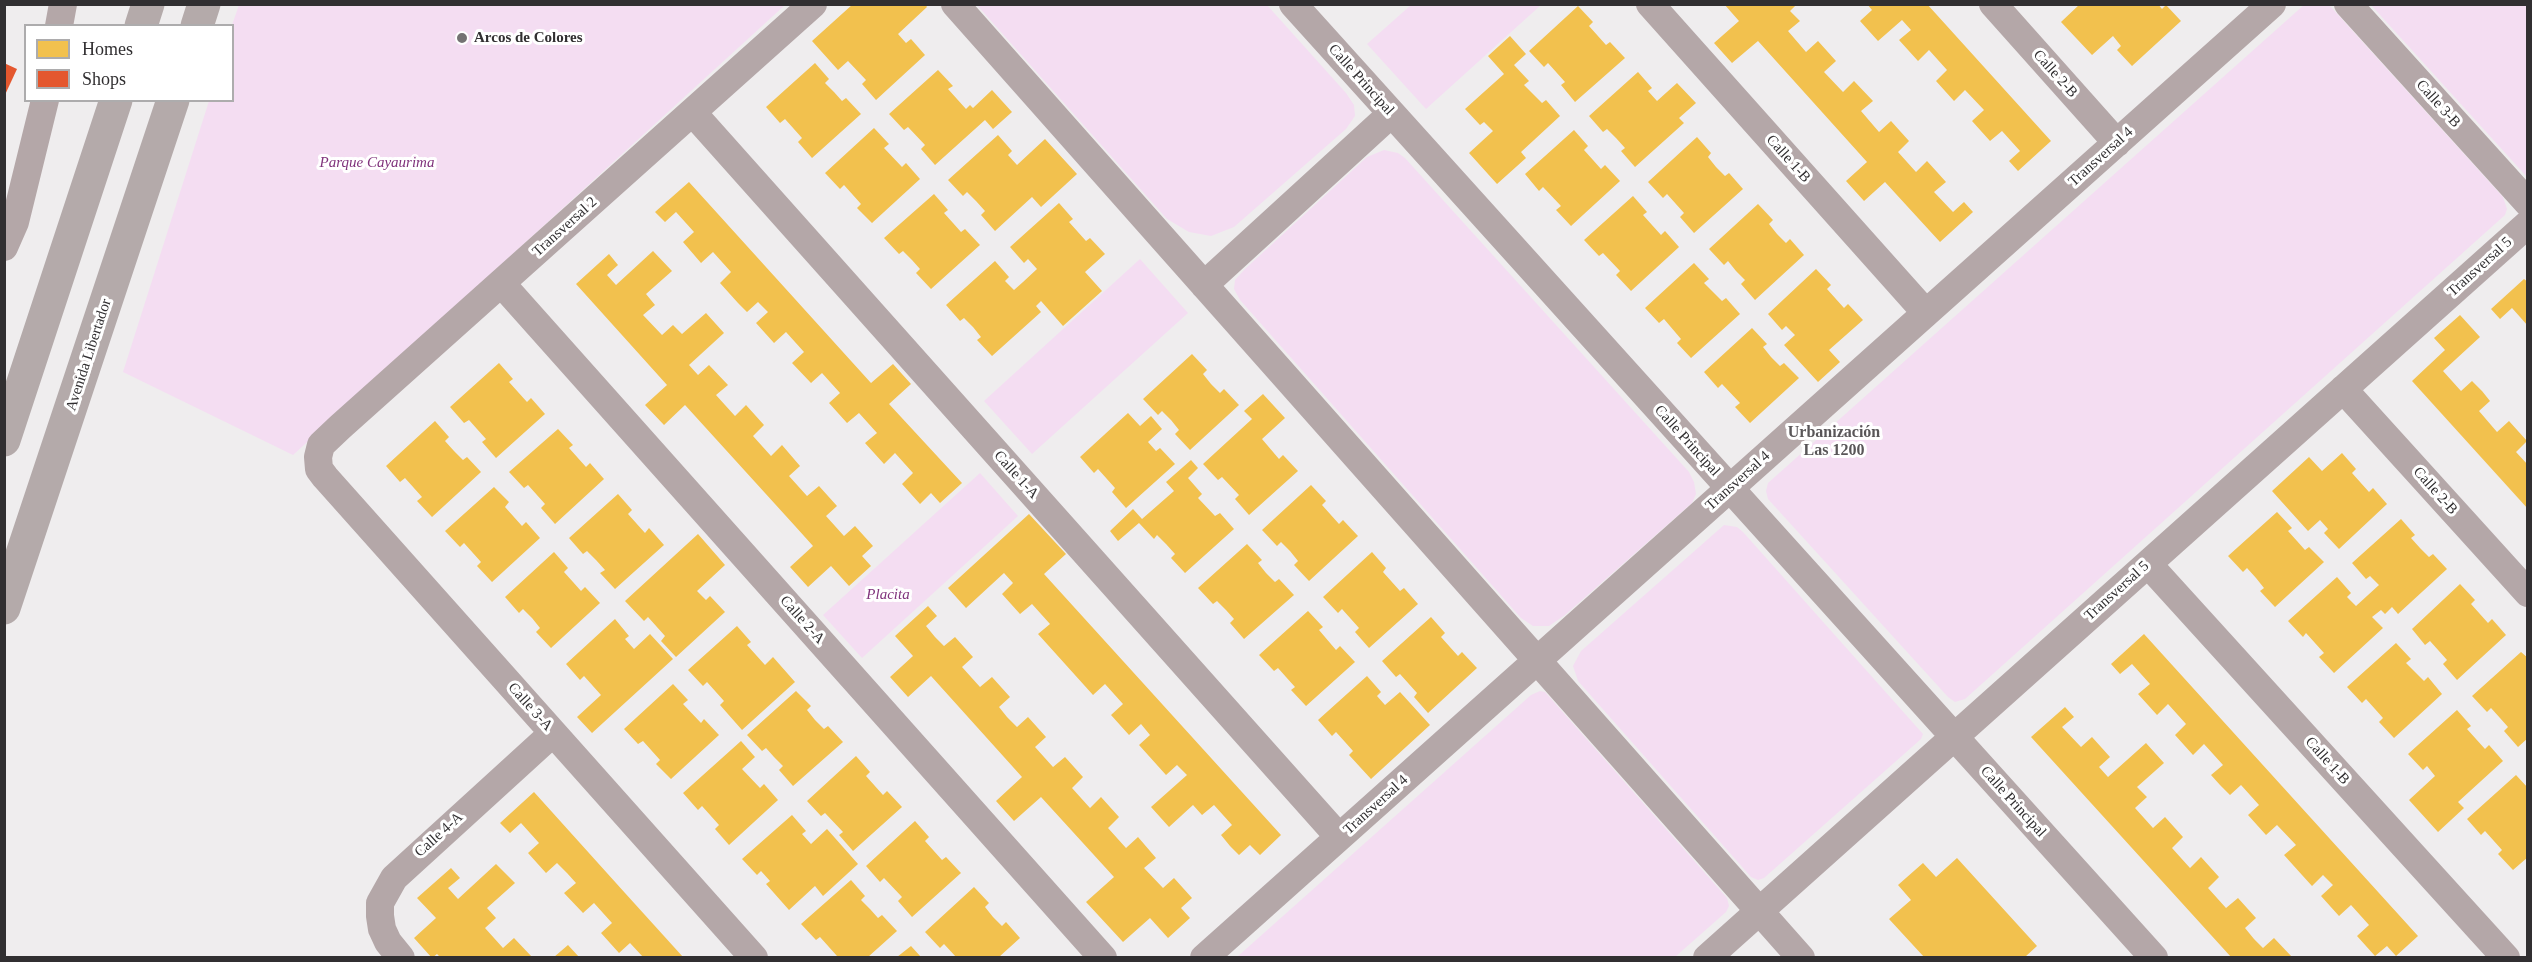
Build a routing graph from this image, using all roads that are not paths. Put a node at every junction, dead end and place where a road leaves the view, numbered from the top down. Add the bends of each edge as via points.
1 (63, 4) edge
2 (148, 4) edge
3 (204, 4) edge
4 (813, 4) edge
5 (955, 4) edge
6 (1293, 4) edge
7 (1650, 4) edge
8 (1993, 4) edge
9 (2272, 4) edge
10 (2348, 4) edge
11 (59, 24) edge
12 (142, 24) edge
13 (198, 24) edge
14 (45, 102) edge
15 (115, 102) edge
16 (172, 102) edge
17 (693, 113) junction
18 (1391, 114) junction
19 (2116, 143) junction
20 (2528, 203) edge
21 (2528, 224) edge
22 (4, 247) edge
23 (501, 283) junction
24 (1204, 285) junction
25 (1926, 313) junction
26 (2343, 389) junction
27 (4, 440) edge
28 (318, 451) joint
29 (1730, 489) junction
30 (17, 526) edge
31 (2148, 564) junction
32 (2528, 593) edge
33 (4, 608) edge
34 (1537, 661) junction
35 (553, 733) junction
36 (1954, 737) junction
37 (1339, 837) junction
38 (1758, 911) junction
39 (401, 957) edge
40 (754, 957) edge
41 (1103, 957) edge
42 (1204, 957) edge
43 (1707, 957) edge
44 (1801, 957) edge
45 (2154, 957) edge
46 (2506, 957) edge

1 - 11 street
2 - 12 main road
3 - 13 main road
4 - 17 street, Transversal 2
5 - 24 street
6 - 18 street, Calle Principal
7 - 25 street, Calle 1-B
8 - 19 street, Calle 2-B
9 - 19 street, Transversal 4
10 - 20 street, Calle 3-B
14 - 22 street via 15,222
15 - 27 main road
16 - 30 main road, Avenida Libertador
17 - 23 street, Transversal 2
17 - 37 street, Calle 1-A
18 - 24 street
18 - 29 street, Calle Principal
19 - 25 street, Transversal 4
21 - 26 street, Transversal 5
23 - 28 street, Transversal 2
23 - 41 street, Calle 2-A
24 - 34 street
25 - 29 street, Transversal 4
26 - 31 street, Transversal 5
26 - 32 street, Calle 2-B
28 - 35 street, Calle 3-A via 318,463 325,477
29 - 34 street, Transversal 4
29 - 36 street, Calle Principal
30 - 33 main road, Avenida Libertador
31 - 36 street, Transversal 5
31 - 46 street, Calle 1-B
34 - 37 street, Transversal 4
34 - 38 street
35 - 39 street, Calle 4-A via 393,878 380,903 380,916 388,942
35 - 40 street, Calle 3-A
36 - 38 street, Transversal 5
36 - 45 street, Calle Principal
37 - 42 street, Transversal 4
38 - 43 street, Transversal 5
38 - 44 street

